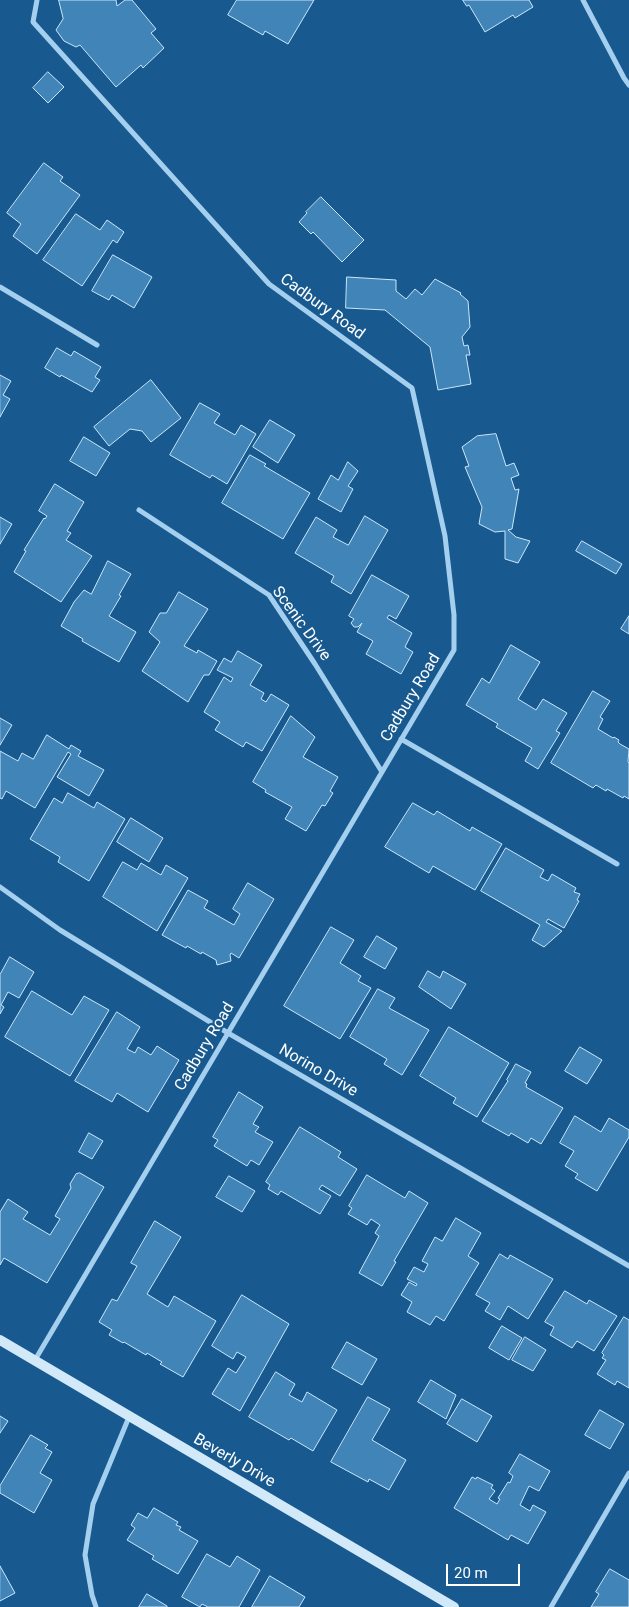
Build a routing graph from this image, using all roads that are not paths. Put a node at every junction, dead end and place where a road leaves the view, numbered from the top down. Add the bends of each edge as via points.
1 (37, 0) edge
2 (583, 0) edge
3 (629, 85) edge
4 (0, 287) edge
5 (97, 345) dead end
6 (139, 510) dead end
7 (401, 739) junction
8 (382, 772) junction
9 (617, 864) dead end
10 (0, 887) edge
11 (228, 1032) junction
12 (629, 1266) edge
13 (0, 1340) edge
14 (35, 1360) junction
15 (130, 1416) junction
16 (629, 1474) edge
17 (96, 1607) edge
18 (454, 1607) edge
19 (551, 1607) edge

1 - 7 street, Cadbury Road via 33,22 270,284 412,388 445,536 454,615 454,650
2 - 3 street
4 - 5 street
6 - 8 street, Scenic Drive via 269,595
7 - 8 street, Cadbury Road
7 - 9 street
8 - 11 street, Cadbury Road
10 - 11 street, Norino Drive via 60,930
11 - 12 street, Norino Drive
11 - 14 street, Cadbury Road
13 - 14 street, Beverly Drive
14 - 15 street, Beverly Drive
15 - 17 street via 93,1504 85,1555
15 - 18 street, Beverly Drive
16 - 19 street

